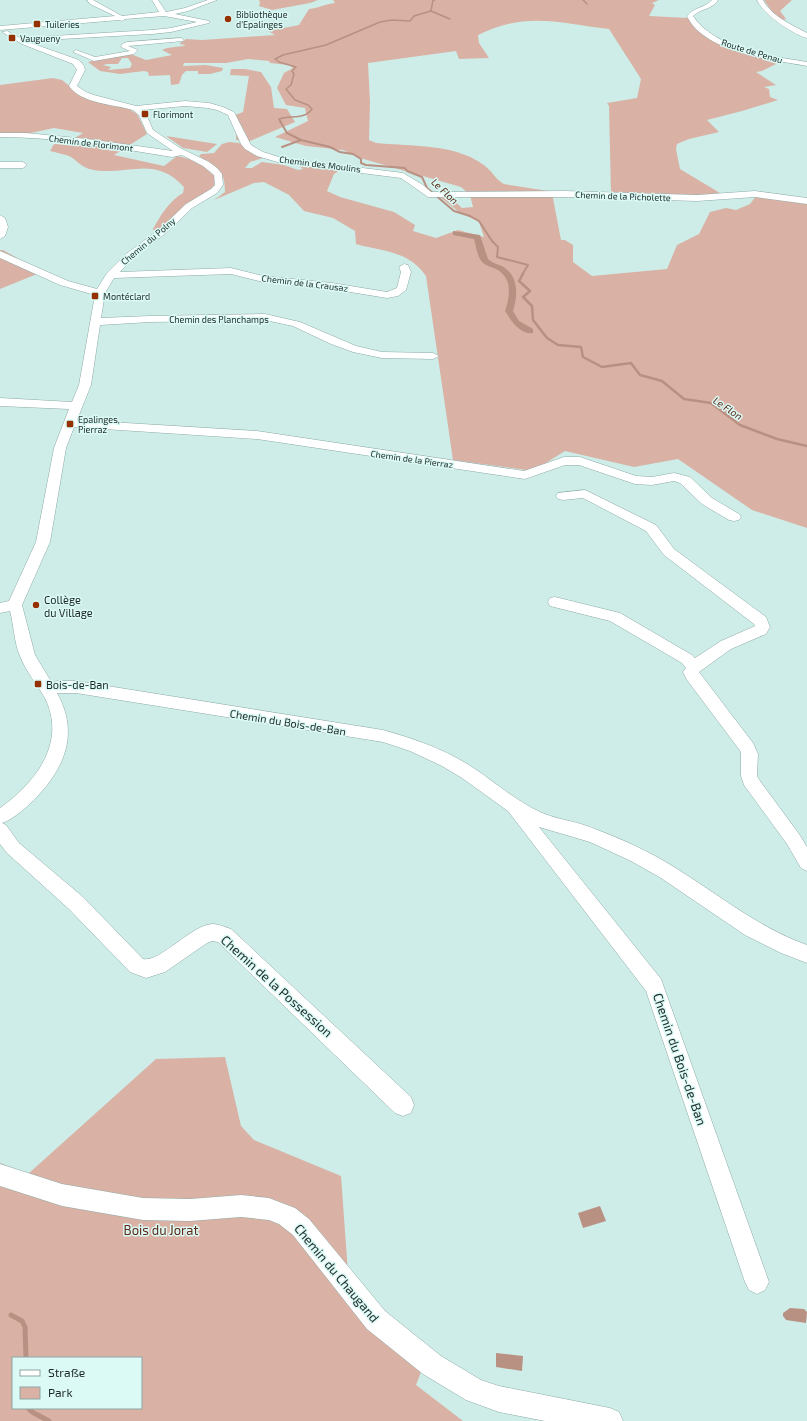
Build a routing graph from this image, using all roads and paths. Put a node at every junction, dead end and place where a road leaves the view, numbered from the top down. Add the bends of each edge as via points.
1 (90, 0) edge
2 (155, 0) edge
3 (216, 0) edge
4 (715, 0) edge
5 (760, 0) edge
6 (164, 14) junction
7 (122, 19) junction
8 (3, 29) edge
9 (152, 32) junction
10 (807, 36) edge
11 (19, 40) junction
12 (76, 52) dead end
13 (807, 64) edge
14 (136, 108) junction
15 (0, 135) edge
16 (183, 153) junction
17 (0, 165) edge
18 (23, 165) dead end
19 (428, 194) joint
20 (807, 201) edge
21 (0, 218) edge
22 (0, 236) edge
23 (0, 254) edge
24 (404, 267) dead end
25 (112, 275) junction
26 (100, 293) junction
27 (95, 322) junction
28 (433, 356) dead end
29 (0, 402) edge
30 (77, 406) junction
31 (71, 423) junction
32 (563, 496) dead end
33 (734, 517) dead end
34 (555, 602) dead end
35 (8, 607) edge
36 (694, 667) junction
37 (48, 690) junction
38 (513, 805) junction
39 (0, 817) edge
40 (0, 830) edge
41 (807, 863) edge
42 (807, 954) edge
43 (403, 1105) dead end
44 (0, 1175) edge
45 (757, 1282) dead end
46 (610, 1421) edge

1 - 7 street via 92,4
2 - 6 street
3 - 6 street
4 - 13 street, Route de Penau via 690,16 705,33 725,44 748,51
5 - 10 street via 765,9
6 - 7 street
6 - 9 street via 207,22
7 - 8 street
8 - 11 street
9 - 11 street
9 - 12 street via 177,36 181,40 127,44 124,47 135,50 132,53 100,59
11 - 14 street, Chemin des Moulins via 77,62 81,73 73,86 77,91
14 - 16 street, Chemin du Polny via 142,114 150,131
14 - 19 street, Chemin des Moulins via 211,105 231,114 244,142 260,154 281,160 403,176
15 - 16 street, Chemin de Florimont via 26,135 172,154
16 - 25 street, Chemin du Polny via 214,170 218,174 219,185 214,192 189,206 164,230 129,256
17 - 18 street
19 - 20 street, Chemin de la Picholette via 697,198 755,194
21 - 22 street via 3,227
23 - 26 street via 64,284
24 - 25 street, Chemin de la Crausaz via 406,272 401,290 387,295 263,279 231,270
25 - 26 street, Chemin du Polny
26 - 27 street, Chemin du Polny
27 - 28 street, Chemin des Planchamps via 265,317 296,324 353,349 382,355
27 - 30 street, Chemin du Polny via 87,375
29 - 30 street
30 - 31 street, Chemin du Polny
31 - 33 street, Chemin de la Pierraz via 257,435 525,475 564,461 580,461 636,480 652,481 674,477 685,480 707,501
31 - 35 street, Chemin du Polny via 60,448 43,542
32 - 36 street via 585,494 651,528 669,552 760,621 763,627 760,630 726,645
34 - 36 street via 615,617 687,659
35 - 37 street via 19,612 28,655
36 - 41 street via 692,676 747,748 750,754 749,776 753,785 793,839
37 - 38 street, Chemin du Bois-de-Ban via 57,687 76,687 383,736 436,755 467,772
37 - 39 street via 59,714 61,728 57,752 50,768 37,786 18,805
38 - 42 street, Chemin du Bois-de-Ban via 547,822 618,845 667,872 766,938
38 - 45 street, Chemin du Bois-de-Ban via 654,986
40 - 43 street, Chemin de la Possession via 13,848 76,903 136,966 146,969 158,966 200,937 212,932 224,935
44 - 46 street, Chemin du Chaugand via 62,1195 143,1209 190,1210 241,1206 269,1209 287,1216 301,1227 376,1320 432,1365 475,1391 499,1399

